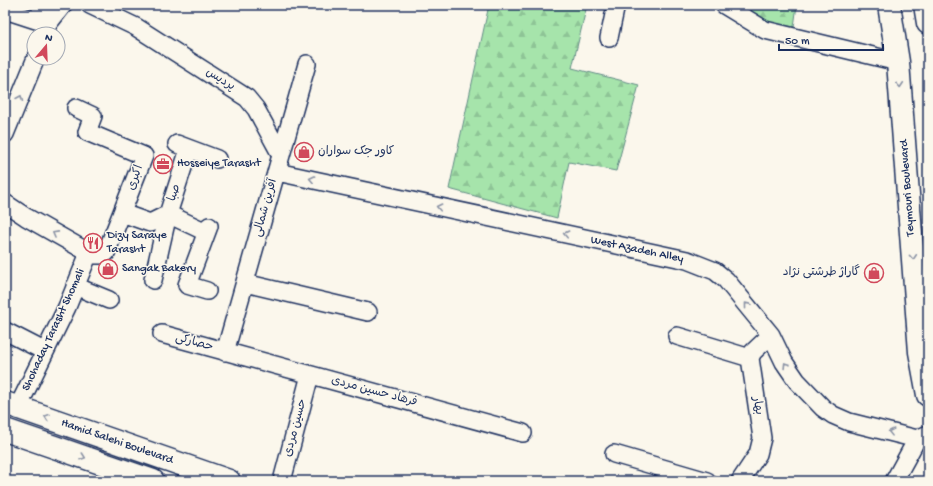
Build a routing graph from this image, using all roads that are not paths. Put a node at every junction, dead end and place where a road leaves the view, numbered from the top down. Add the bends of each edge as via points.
1 (40, 5) edge
2 (63, 5) edge
3 (90, 5) edge
4 (616, 5) edge
5 (724, 5) edge
6 (889, 5) edge
7 (925, 5) edge
8 (5, 10) edge
9 (928, 23) edge
10 (40, 26) edge
11 (45, 26) edge
12 (48, 26) edge
13 (609, 38) dead end
14 (898, 62) junction
15 (307, 64) dead end
16 (33, 66) edge
17 (76, 108) dead end
18 (5, 134) edge
19 (282, 155) junction
20 (217, 159) dead end
21 (277, 172) junction
22 (5, 203) edge
23 (122, 214) junction
24 (168, 214) junction
25 (89, 253) junction
26 (153, 280) dead end
27 (245, 283) junction
28 (75, 286) junction
29 (207, 291) dead end
30 (109, 300) dead end
31 (368, 312) dead end
32 (5, 331) edge
33 (162, 334) dead end
34 (771, 335) junction
35 (677, 336) dead end
36 (44, 351) junction
37 (225, 352) junction
38 (750, 358) junction
39 (310, 375) junction
40 (928, 395) edge
41 (11, 405) edge
42 (5, 431) edge
43 (523, 433) dead end
44 (923, 436) edge
45 (614, 454) dead end
46 (153, 481) edge
47 (229, 481) edge
48 (282, 481) edge
49 (707, 481) edge
50 (740, 481) edge
51 (894, 481) edge

1 - 11 street
2 - 12 street
3 - 19 street, پردیس via 136,27 248,98
4 - 13 street
5 - 14 street via 765,30
6 - 14 main road, Teymouri Boulevard
7 - 9 main road
8 - 10 street
14 -> 40 main road, Teymouri Boulevard via 920,352
15 - 19 street, آفرین شمالی
18 -> 16 street
17 - 23 street, اکبری via 94,116 87,132 144,156
19 - 21 street, آفرین شمالی
20 - 24 street, صبا via 183,147
21 - 27 street, آفرین شمالی
34 -> 21 street, West Azadeh Alley via 726,280 715,271 692,262
25 -> 22 street
23 - 24 street via 150,224
23 - 25 street, اکبری via 106,253 98,256
24 - 26 street, صبا
24 - 29 street via 208,229 187,284
25 - 28 street, Shohaday Tarasht Shomali
27 - 31 street
27 - 37 street, آفرین شمالی
28 - 30 street
28 - 36 street, Shohaday Tarasht Shomali
32 - 36 street
33 - 37 street, حصارکی
34 - 38 street
44 -> 34 street, West Azadeh Alley via 849,422 833,415 796,382
35 - 38 street
36 - 41 street, Shohaday Tarasht Shomali
37 - 39 street, فرهاد حسین مردی
38 - 50 street, بهار via 762,438 758,454
39 - 43 street, فرهاد حسین مردی
39 - 48 street, حسین مردی
41 - 42 main road
47 -> 41 main road, Hamid Salehi Boulevard
42 -> 46 main road, Hamid Salehi Boulevard
44 - 51 street
45 - 49 street

